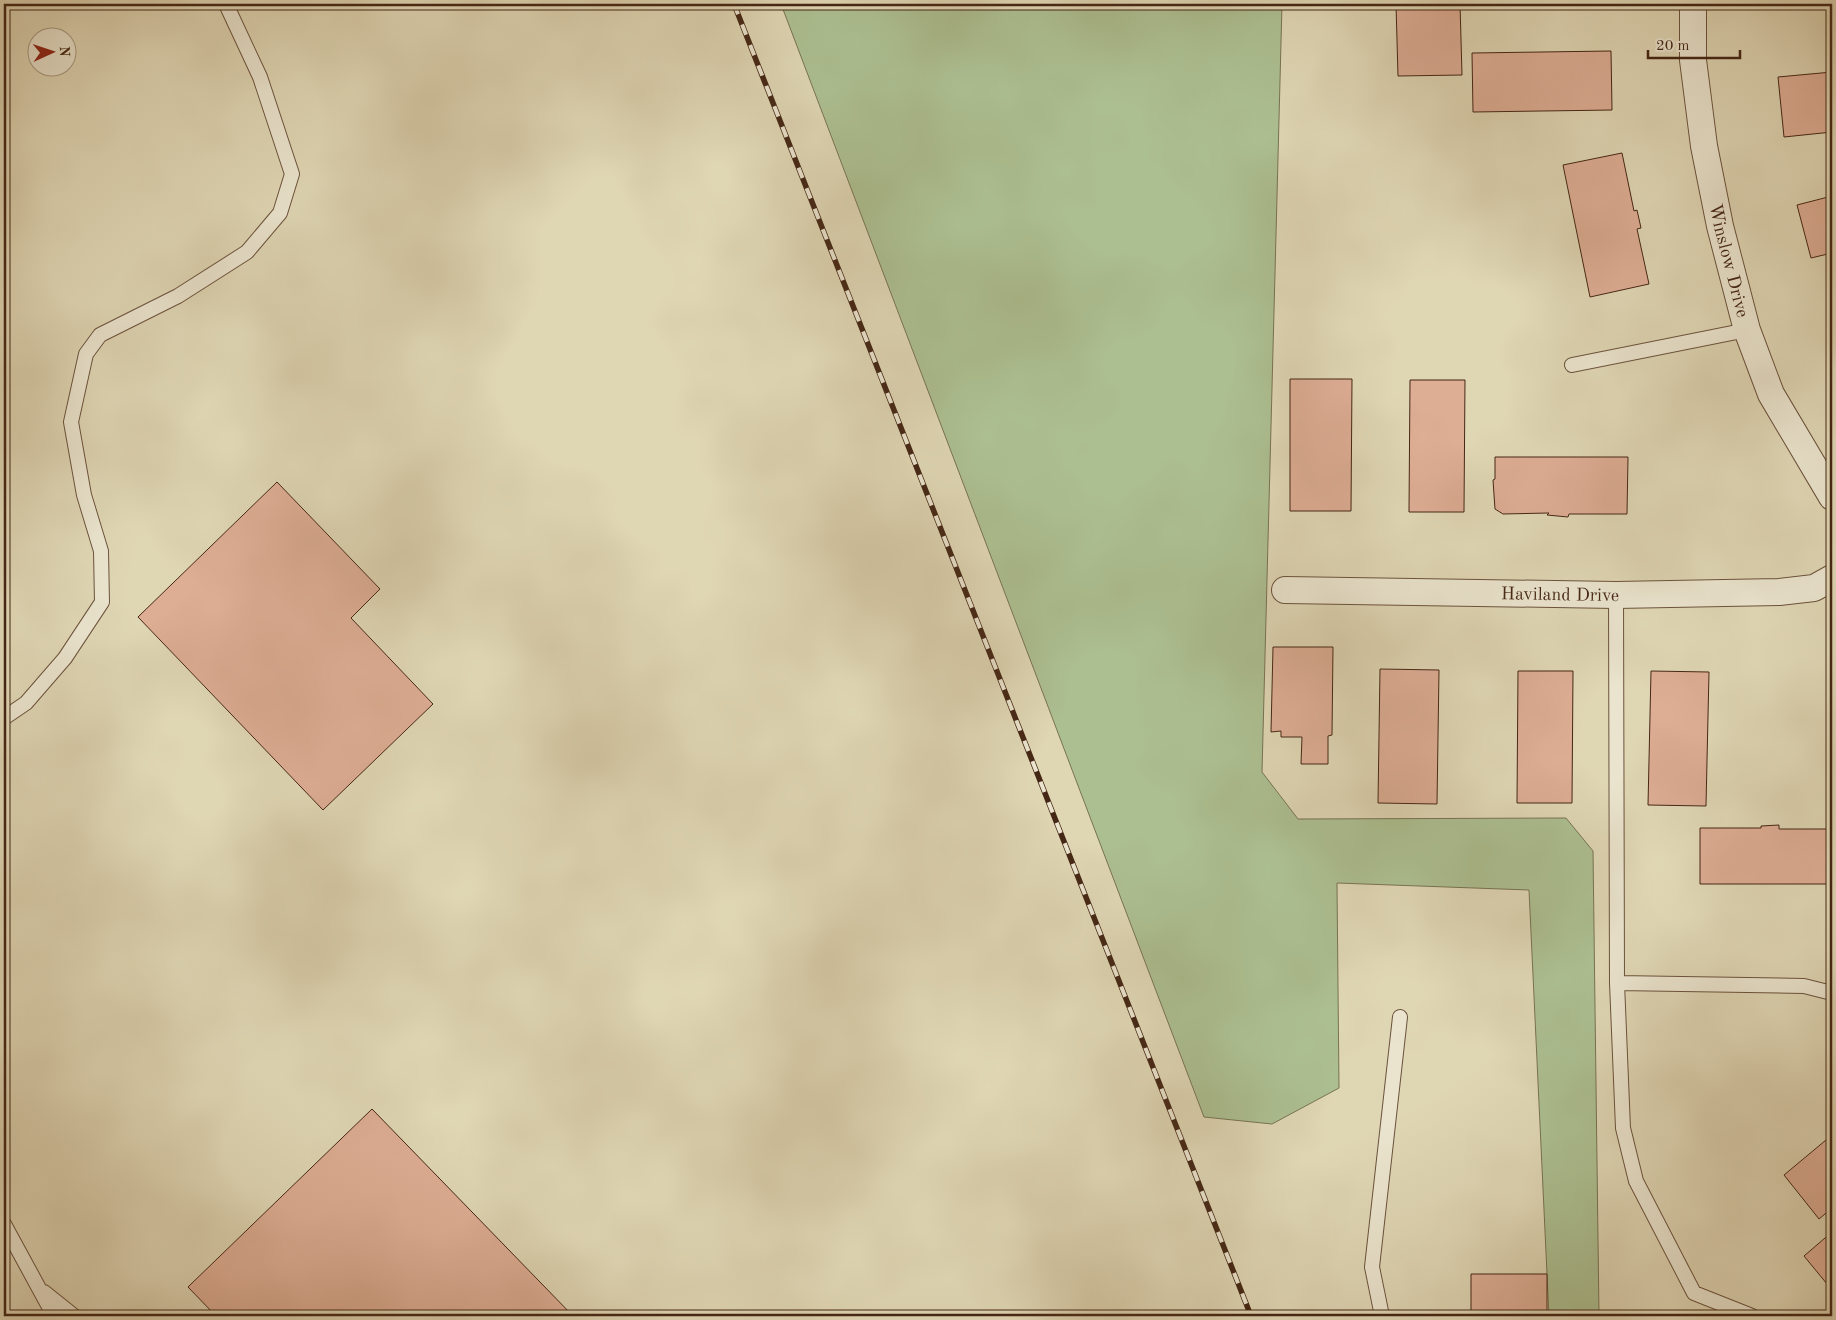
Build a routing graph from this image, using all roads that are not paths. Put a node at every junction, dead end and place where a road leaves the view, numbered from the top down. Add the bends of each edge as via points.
1 (226, 4) edge
2 (1693, 4) edge
3 (1747, 330) junction
4 (1572, 365) dead end
5 (1832, 497) edge
6 (1832, 578) edge
7 (1285, 590) dead end
8 (1616, 595) junction
9 (4, 718) edge
10 (1617, 983) junction
11 (1832, 992) edge
12 (1400, 1017) dead end
13 (4, 1224) edge
14 (40, 1288) junction
15 (54, 1316) edge
16 (74, 1316) edge
17 (1382, 1316) edge
18 (1752, 1316) edge

1 - 9 lane via 260,77 284,147 292,174 288,189 280,213 247,252 178,296 100,335 86,354 70,422 84,496 101,551 102,602 65,658 26,703
2 - 3 street, Winslow Drive via 1693,60 1704,146 1720,226
3 - 4 lane
3 - 5 street, Winslow Drive via 1771,394
6 - 8 street, Haviland Drive via 1814,588 1779,592
7 - 8 street, Haviland Drive
8 - 10 lane
10 - 11 lane via 1804,986
10 - 18 lane via 1623,1128 1636,1181 1694,1293
12 - 17 lane via 1372,1267
13 - 14 lane
14 - 15 lane
14 - 16 lane

